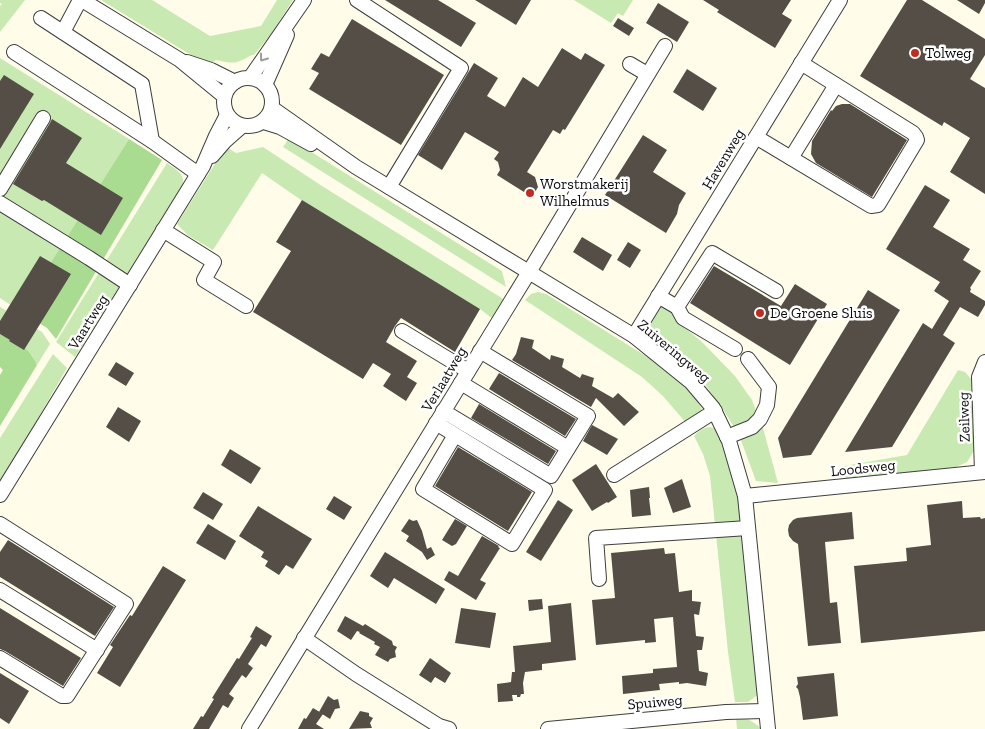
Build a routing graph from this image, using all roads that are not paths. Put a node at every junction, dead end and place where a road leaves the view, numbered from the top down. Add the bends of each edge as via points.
1 (81, 0) edge
2 (357, 0) edge
3 (840, 0) edge
4 (301, 6) edge
5 (41, 18) dead end
6 (63, 32) junction
7 (665, 46) dead end
8 (14, 52) dead end
9 (180, 60) junction
10 (801, 63) junction
11 (630, 64) dead end
12 (647, 74) junction
13 (250, 78) junction
14 (235, 82) junction
15 (265, 84) junction
16 (836, 84) junction
17 (224, 96) junction
18 (272, 108) junction
19 (227, 115) junction
20 (43, 118) dead end
21 (264, 122) junction
22 (242, 126) junction
23 (756, 137) junction
24 (152, 141) junction
25 (791, 158) junction
26 (356, 167) junction
27 (200, 170) junction
28 (389, 187) junction
29 (0, 189) edge
30 (0, 204) edge
31 (163, 230) junction
32 (529, 272) junction
33 (130, 285) junction
34 (776, 291) dead end
35 (658, 296) junction
36 (246, 306) dead end
37 (677, 307) junction
38 (402, 331) dead end
39 (634, 336) junction
40 (735, 349) dead end
41 (480, 351) junction
42 (748, 359) dead end
43 (985, 362) edge
44 (464, 377) junction
45 (444, 411) junction
46 (715, 411) junction
47 (436, 423) junction
48 (456, 435) junction
49 (728, 437) junction
50 (568, 448) junction
51 (983, 472) edge
52 (406, 473) junction
53 (614, 475) dead end
54 (426, 485) junction
55 (0, 495) edge
56 (745, 496) junction
57 (0, 524) edge
58 (748, 528) junction
59 (599, 579) dead end
60 (0, 590) edge
61 (304, 638) junction
62 (97, 650) junction
63 (0, 658) edge
64 (766, 710) junction
65 (249, 729) edge
66 (449, 729) edge
67 (548, 729) edge
68 (768, 729) edge

1 - 6 street
1 - 9 street
2 - 28 street via 461,68
3 - 10 street, Havenweg
4 -> 13 street
4 - 15 street
5 - 6 street
6 - 24 street via 142,84
7 - 12 street, Verlaatweg
8 - 24 street
9 - 14 street
9 - 17 street
10 - 16 street
10 - 23 street, Havenweg
11 - 12 street
12 - 32 street, Verlaatweg
13 - 14 street
13 - 15 street
14 - 17 street
15 - 18 street via 272,95
16 - 25 street
16 - 25 street via 916,137 878,205 871,206
17 - 19 street
18 - 21 street
18 - 26 street, Zuiveringweg
19 - 22 street
19 - 27 street, Vaartweg
20 - 29 street
21 - 22 street
21 - 26 street, Zuiveringweg
22 - 27 street, Vaartweg
23 - 25 street
23 - 35 street, Havenweg
24 - 27 street
26 - 28 street, Zuiveringweg
27 - 31 street, Vaartweg
28 - 32 street, Zuiveringweg
30 - 33 street
31 - 33 street, Vaartweg
31 - 36 street via 214,262 204,280
32 - 39 street, Zuiveringweg
32 - 41 street, Verlaatweg
33 - 55 street, Vaartweg
34 - 37 street via 712,253
35 - 37 street
35 - 39 street, Havenweg
37 - 40 street via 683,318
38 - 44 street
39 - 46 street, Zuiveringweg via 691,382
41 - 44 street, Verlaatweg
41 - 50 street via 588,416
42 - 49 street via 768,387 767,404 760,419 752,426
43 - 51 street, Zeilweg via 979,377
44 - 45 street, Verlaatweg
44 - 50 street
45 - 47 street, Verlaatweg
45 - 50 street via 551,476
46 - 49 street, Zuiveringweg
46 - 53 street
47 - 48 street
47 - 52 street, Verlaatweg
48 - 54 street
48 - 54 street via 545,490 512,544 423,490
49 - 56 street, Zuiveringweg
51 - 56 street, Loodsweg
52 - 54 street
52 - 61 street, Verlaatweg
56 - 58 street, Zuiveringweg
57 - 62 street via 126,604
58 - 59 street via 596,538
58 - 64 street, Zuiveringweg
60 - 62 street
61 - 65 street, Verlaatweg
61 - 66 street via 438,726
62 - 63 street via 67,696
64 - 67 street, Spuiweg
64 - 68 street, Zuiveringweg

